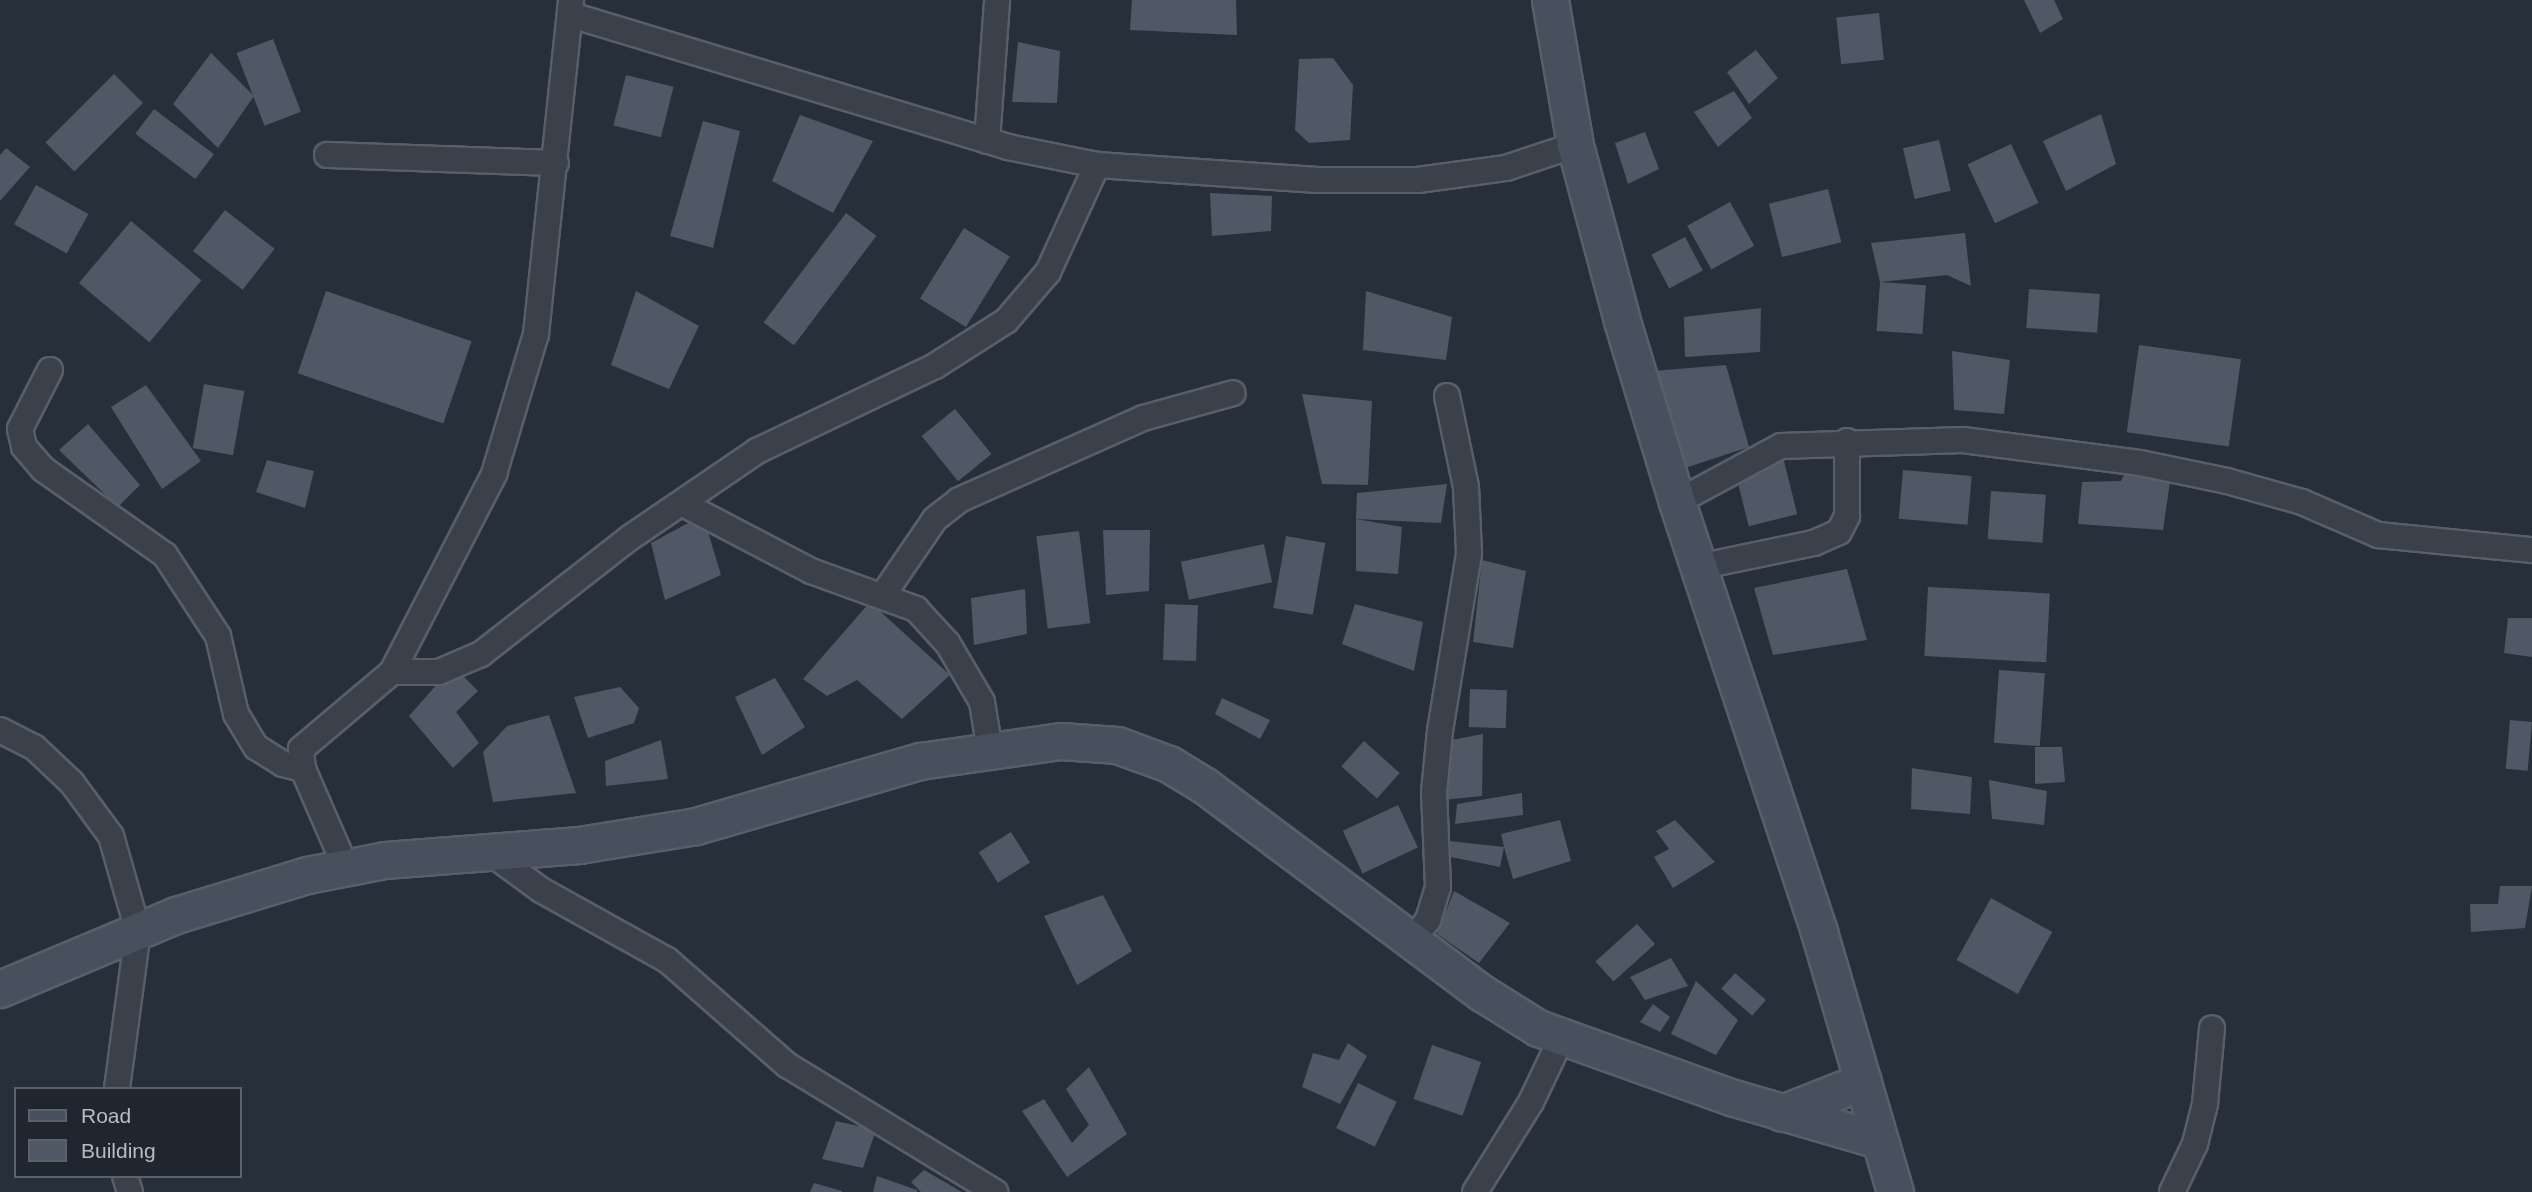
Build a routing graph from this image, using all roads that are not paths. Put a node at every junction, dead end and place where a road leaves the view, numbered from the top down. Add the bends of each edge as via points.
1 (997, 0) edge
2 (1550, 0) edge
3 (571, 8) edge
4 (987, 141) junction
5 (1575, 145) junction
6 (327, 155) dead end
7 (556, 163) junction
8 (1097, 165) junction
9 (50, 370) dead end
10 (1233, 393) dead end
11 (1447, 396) dead end
12 (1847, 441) junction
13 (1677, 502) junction
14 (683, 503) junction
15 (2532, 550) edge
16 (1698, 567) junction
17 (883, 595) junction
18 (392, 671) junction
19 (0, 730) edge
20 (990, 751) junction
21 (303, 769) junction
22 (492, 854) junction
23 (346, 868) junction
24 (138, 931) junction
25 (1412, 940) junction
26 (0, 989) edge
27 (2212, 1028) dead end
28 (1562, 1037) junction
29 (1863, 1081) junction
30 (117, 1087) edge
31 (1782, 1113) junction
32 (1880, 1140) junction
33 (1886, 1188) edge
34 (995, 1192) edge
35 (1475, 1192) edge
36 (2172, 1192) edge

1 - 4 street
2 - 5 main road
3 - 4 street
3 - 7 street
4 - 8 street
5 - 8 street via 1506,168 1418,180 1317,180
5 - 13 main road
6 - 7 street
7 - 18 street via 536,334 519,401 494,474 466,535
8 - 14 street via 1048,272 1006,321 935,366 757,451
9 - 21 street via 20,429 24,447 43,469 165,555 218,636 236,714 249,736 265,753
10 - 17 street via 1143,418 959,500 935,519
11 - 25 street via 1466,487 1469,552 1434,792 1438,887 1428,920
12 - 13 street via 1781,446
12 - 15 street via 1963,440 2140,463 2302,502 2378,535
12 - 16 street via 1847,516 1839,532 1814,543
13 - 16 main road
14 - 17 street via 811,571
14 - 18 street via 631,537 481,654 439,672
16 - 29 main road
17 - 20 street via 916,609 948,644 982,702
18 - 21 street via 311,737 301,749
19 - 24 street via 35,748 72,783 111,836
20 - 22 main road via 920,761 696,826
20 - 25 main road via 1061,741 1117,745 1169,764 1305,857
21 - 23 street
22 - 23 main road via 385,860
22 - 34 street via 541,890 667,960 787,1065
23 - 24 main road via 307,875
24 - 26 main road
24 - 30 street
25 - 28 main road via 1482,993 1538,1028
27 - 36 street via 2199,1131
28 - 31 main road
28 - 35 street via 1531,1102
29 - 31 main road
29 - 32 main road
31 - 32 main road
32 - 33 main road

